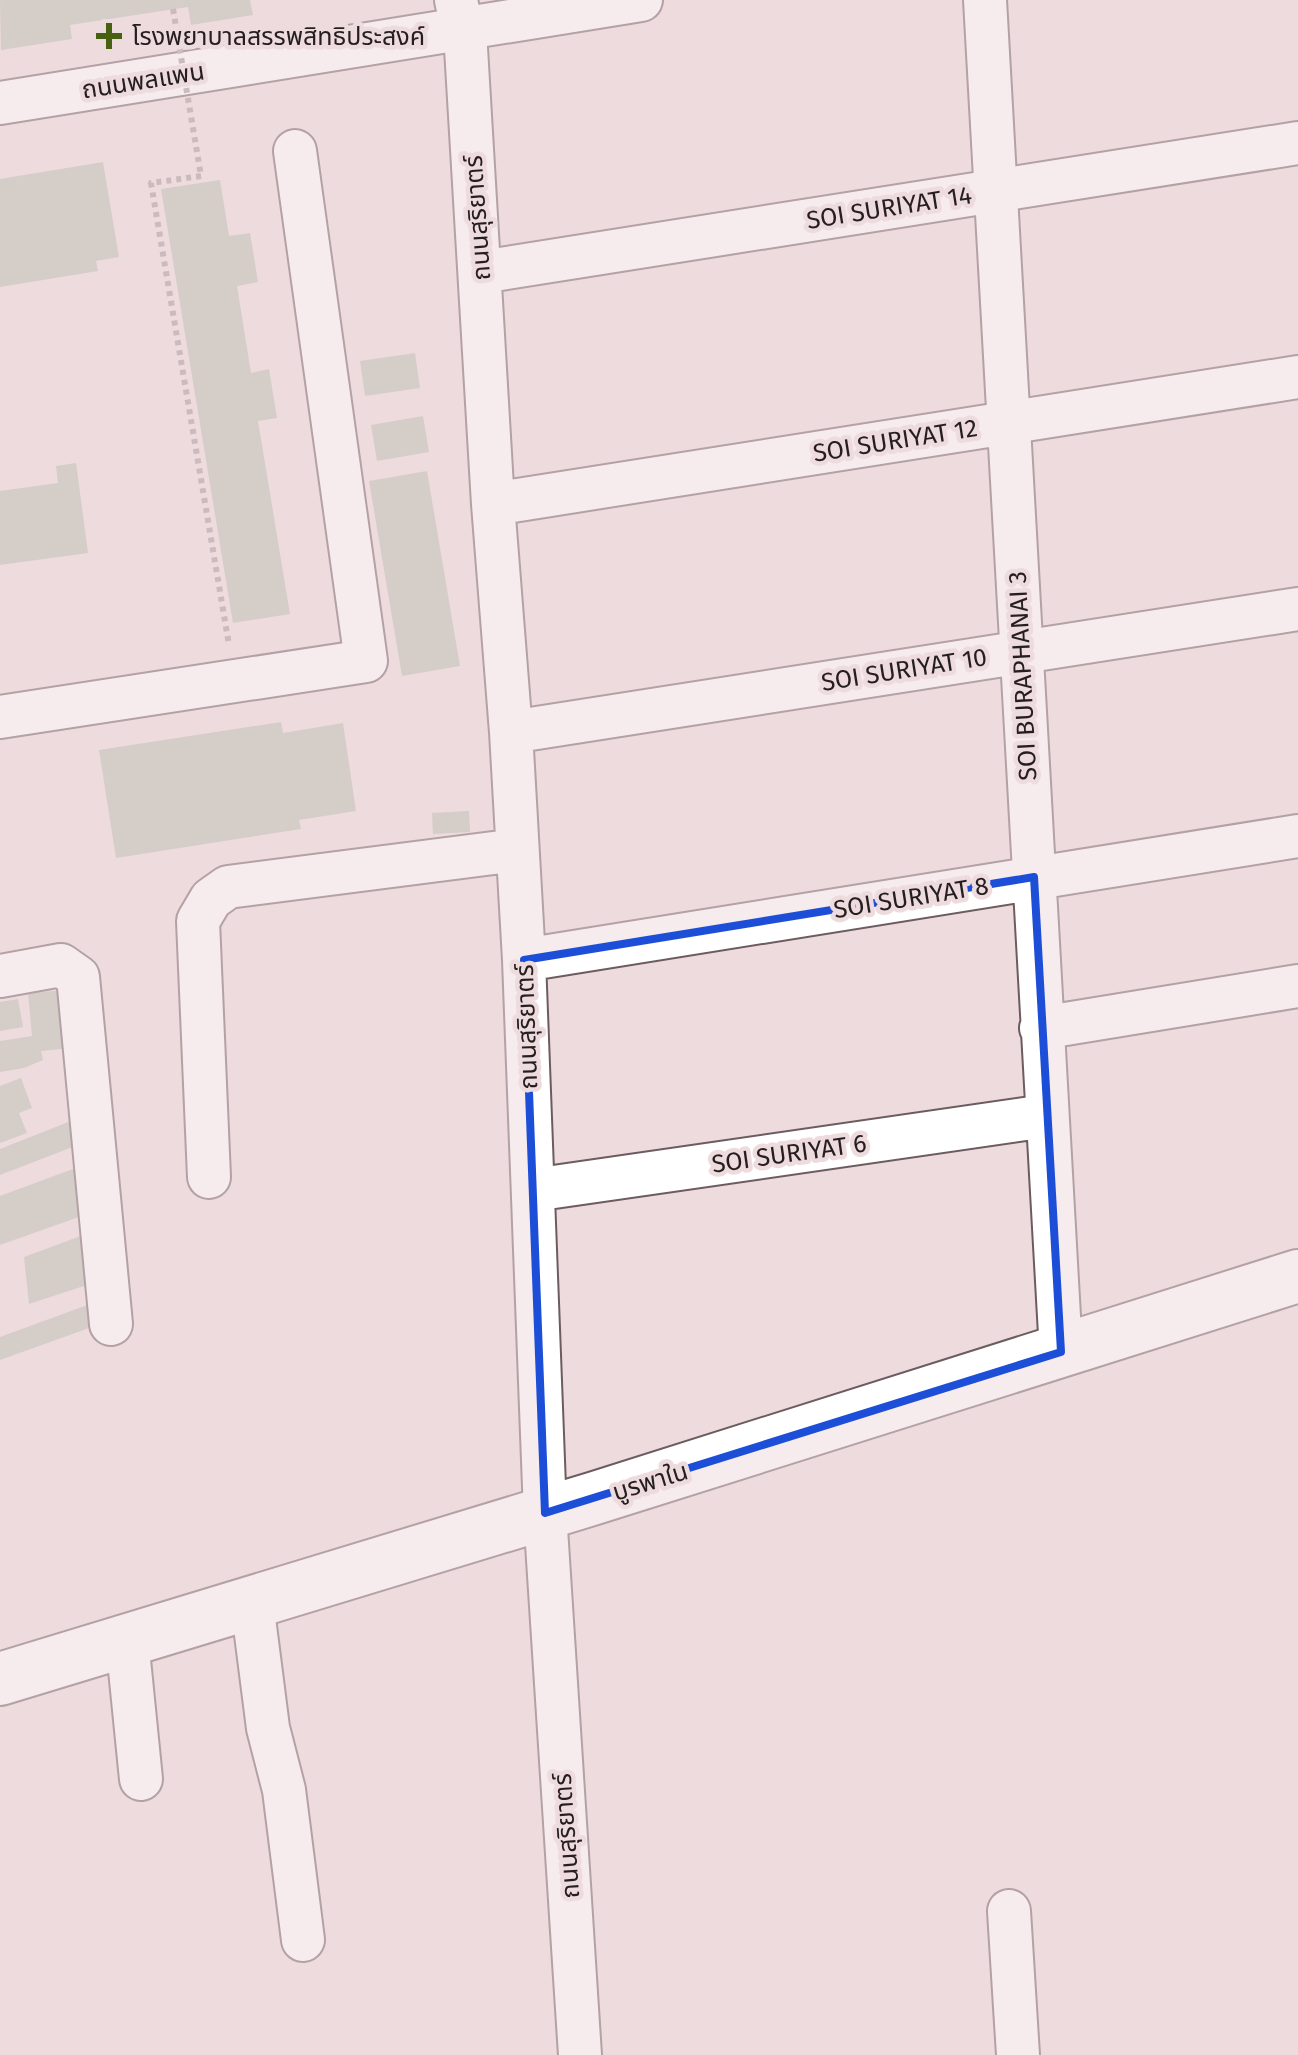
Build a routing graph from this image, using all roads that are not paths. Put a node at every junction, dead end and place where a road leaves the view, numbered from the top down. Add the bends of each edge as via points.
1 (641, 0) edge
2 (985, 0) edge
3 (459, 14) edge
4 (0, 104) edge
5 (1298, 142) edge
6 (296, 151) dead end
7 (996, 190) junction
8 (480, 272) junction
9 (1298, 376) edge
10 (1009, 422) junction
11 (493, 504) junction
12 (1298, 609) edge
13 (1020, 651) junction
14 (0, 717) edge
15 (511, 732) junction
16 (1298, 836) edge
17 (517, 850) junction
18 (1034, 876) junction
19 (524, 960) junction
20 (0, 976) edge
21 (1298, 986) edge
22 (1041, 1028) junction
23 (1046, 1116) junction
24 (208, 1177) dead end
25 (533, 1190) junction
26 (1298, 1276) edge
27 (111, 1324) dead end
28 (1062, 1352) junction
29 (546, 1513) junction
30 (252, 1603) junction
31 (127, 1640) junction
32 (0, 1679) edge
33 (141, 1779) dead end
34 (1009, 1911) dead end
35 (304, 1940) dead end
36 (580, 2055) edge
37 (1018, 2055) edge

1 - 3 street, ถนนพลแพน
2 - 7 street, SOI BURAPHANAI 3
3 - 4 street, ถนนพลแพน
3 - 8 street, ถนนสุริยาตร์
5 - 7 street, SOI SURIYAT 14
6 - 14 street via 366,661
7 - 8 street, SOI SURIYAT 14
7 - 10 street, SOI BURAPHANAI 3
8 - 11 street, ถนนสุริยาตร์
9 - 10 street, SOI SURIYAT 12
10 - 11 street, SOI SURIYAT 12
10 - 13 street, SOI BURAPHANAI 3
11 - 15 street, ถนนสุริยาตร์
12 - 13 street, SOI SURIYAT 10
13 - 15 street, SOI SURIYAT 10
13 - 18 street, SOI BURAPHANAI 3
15 - 17 street, ถนนสุริยาตร์
16 - 18 street, SOI SURIYAT 8
17 - 19 street, ถนนสุริยาตร์
17 - 24 street via 228,887 211,899 198,921
18 - 19 street, SOI SURIYAT 8
18 - 22 street, SOI BURAPHANAI 3
19 - 25 street, ถนนสุริยาตร์
20 - 27 street via 61,965 78,977
21 - 22 street
22 - 23 street, SOI BURAPHANAI 3
23 - 25 street, SOI SURIYAT 6
23 - 28 street, SOI BURAPHANAI 3
25 - 29 street, ถนนสุริยาตร์
26 - 28 main road, บูรพาใน
28 - 29 main road, บูรพาใน
29 - 30 main road, บูรพาใน
29 - 36 street, ถนนสุริยาตร์
30 - 31 main road, บูรพาใน
30 - 35 street
31 - 32 main road, บูรพาใน
31 - 33 street
34 - 37 street

